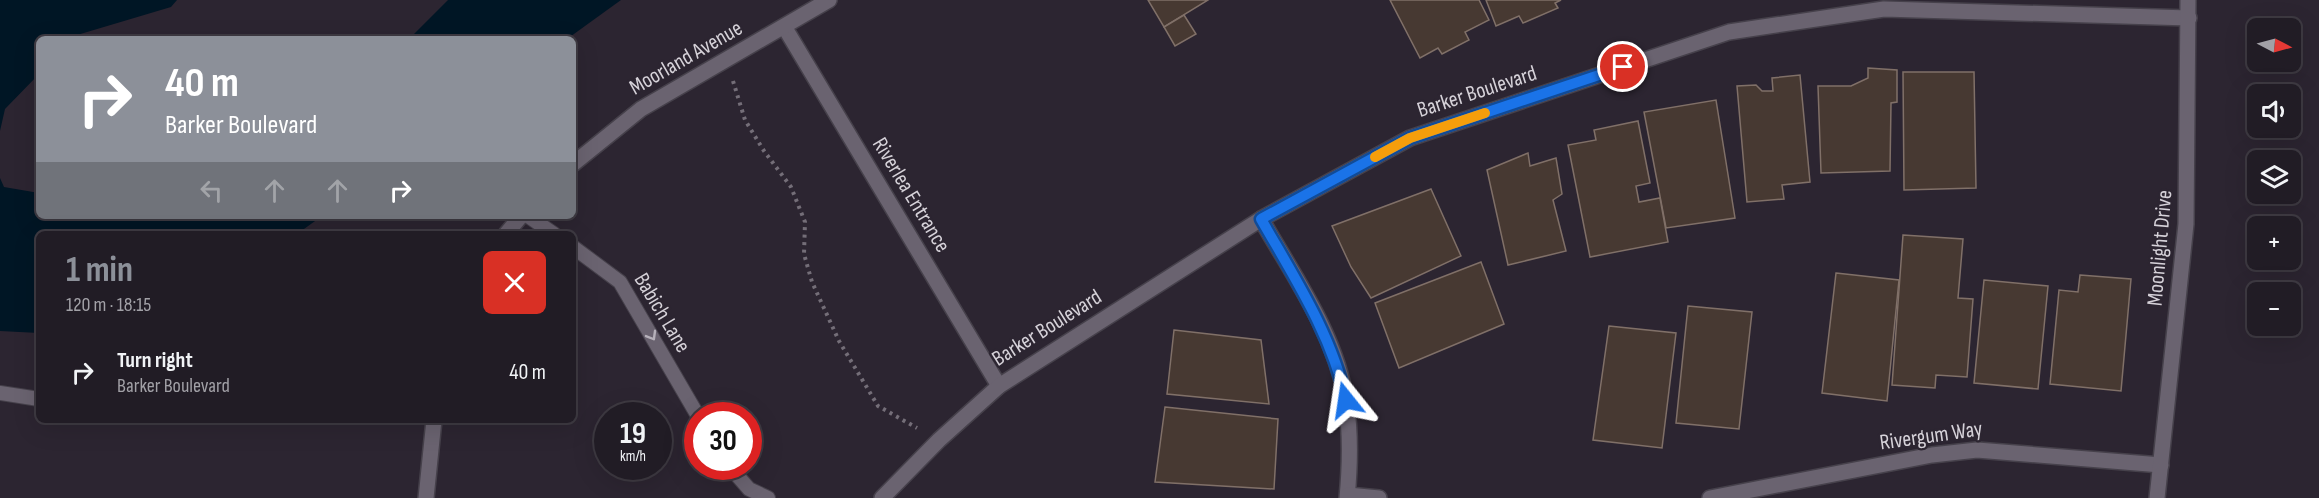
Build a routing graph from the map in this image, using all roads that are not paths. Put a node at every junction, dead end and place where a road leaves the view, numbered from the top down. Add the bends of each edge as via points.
1 (829, 0) edge
2 (2188, 0) edge
3 (2189, 18) junction
4 (785, 28) junction
5 (576, 162) edge
6 (518, 219) edge
7 (532, 219) edge
8 (1261, 219) junction
9 (508, 231) edge
10 (550, 231) edge
11 (576, 249) edge
12 (999, 386) junction
13 (0, 393) edge
14 (36, 399) edge
15 (690, 402) edge
16 (434, 423) edge
17 (2161, 465) junction
18 (741, 480) edge
19 (1348, 496) edge
20 (426, 498) edge
21 (768, 498) edge
22 (882, 498) edge
23 (1379, 498) edge
24 (1710, 498) edge
25 (2157, 498) edge

1 - 4 street, Moorland Avenue
2 - 3 street, Moonlight Drive
3 - 8 street, Barker Boulevard via 1884,9 1729,32 1410,138
3 - 17 street, Moonlight Drive via 2186,224
4 - 5 street, Moorland Avenue via 641,109
4 - 12 street, Riverlea Entrance
6 - 9 street
7 - 10 lane
8 - 12 street, Barker Boulevard
8 - 19 street via 1305,296 1342,382 1350,445
11 -> 15 lane, Babich Lane via 620,282
12 - 22 street, Barker Boulevard
13 - 14 lane
16 - 20 street
17 - 24 street, Rivergum Way via 1977,450 1932,455
17 - 25 street, Moonlight Drive
18 - 21 lane via 749,489
19 - 23 street

